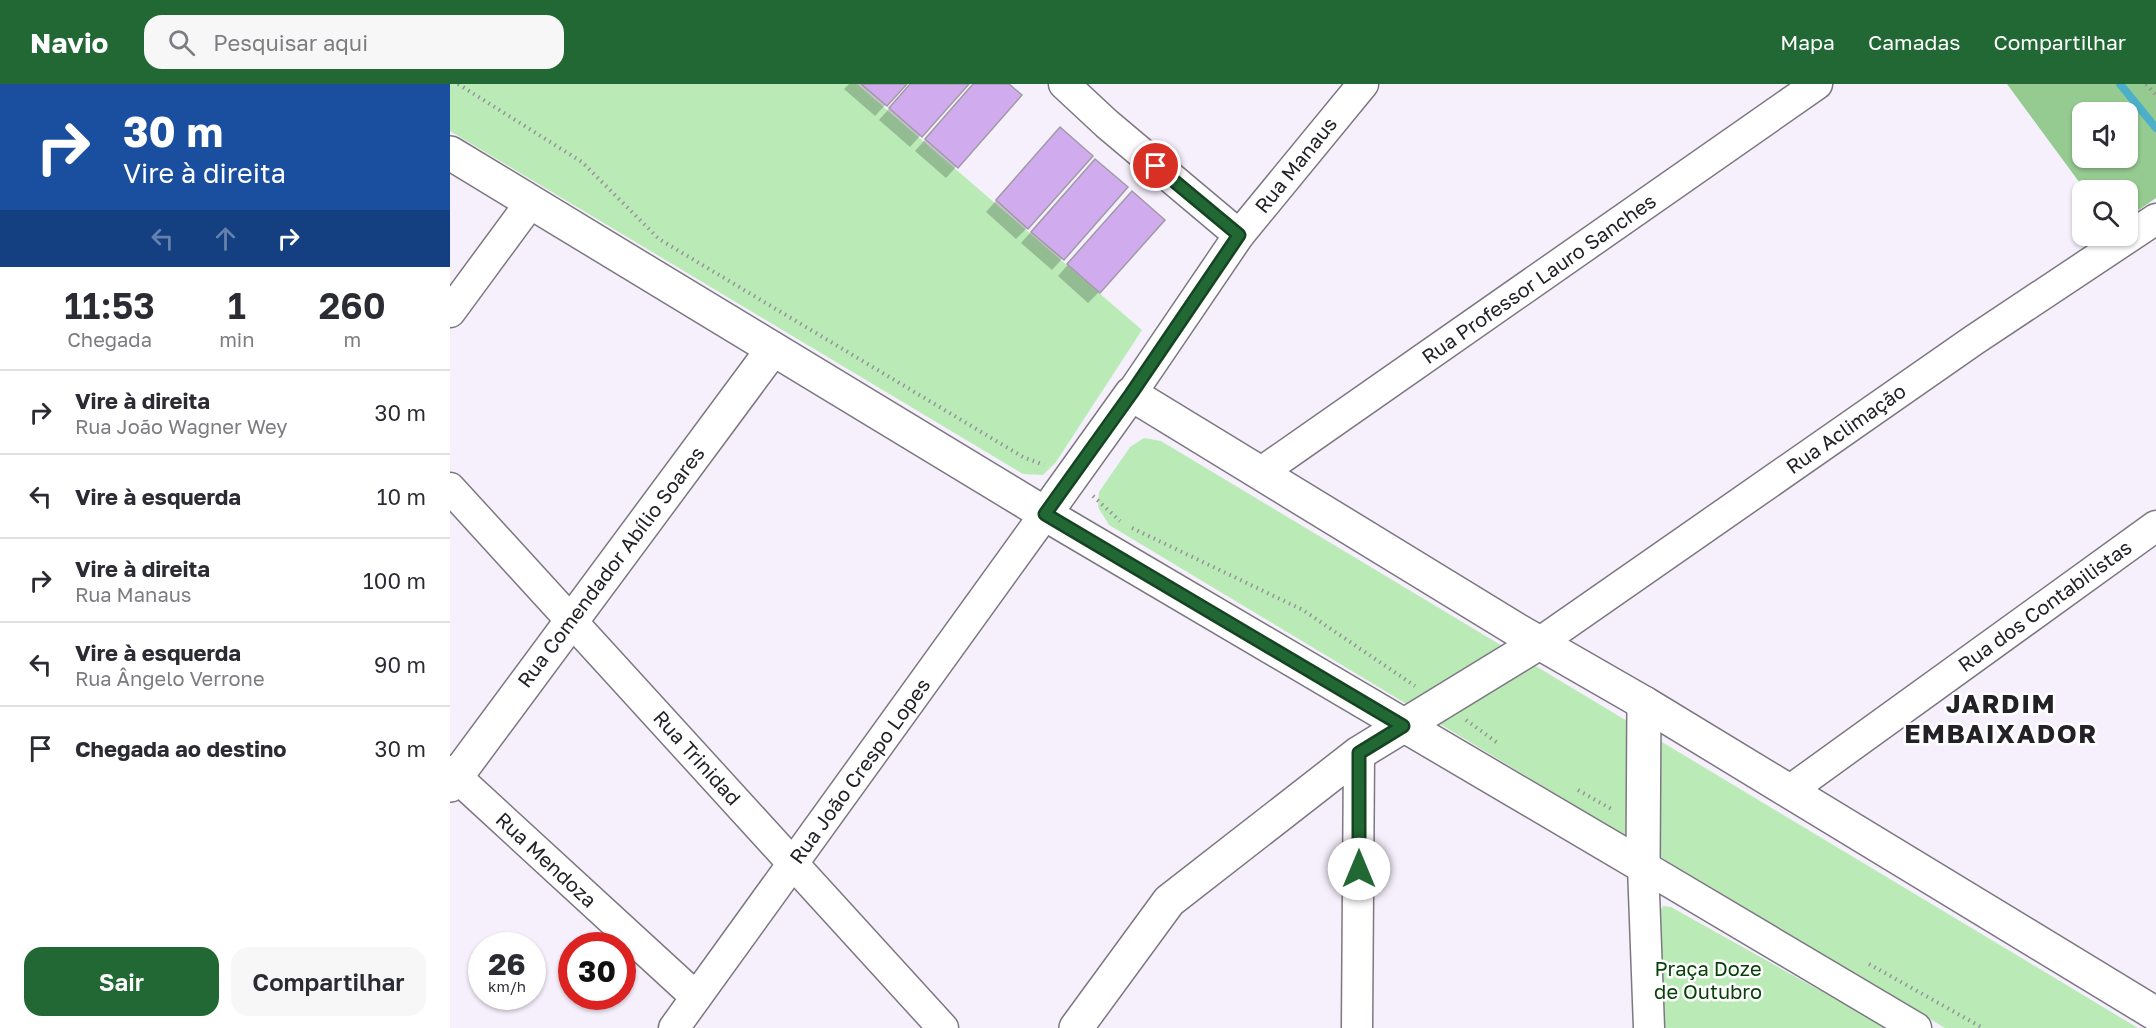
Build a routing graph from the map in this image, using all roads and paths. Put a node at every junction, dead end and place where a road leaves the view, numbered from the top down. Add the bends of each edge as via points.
1 (458, 84) edge
2 (1064, 84) edge
3 (1088, 84) edge
4 (1817, 84) edge
5 (2146, 84) edge
6 (1352, 87) edge
7 (2156, 95) edge
8 (1107, 124) junction
9 (450, 153) edge
10 (531, 202) junction
11 (2156, 219) edge
12 (1239, 235) junction
13 (450, 312) edge
14 (773, 349) junction
15 (1131, 394) junction
16 (1260, 473) junction
17 (1073, 477) junction
18 (450, 488) edge
19 (1045, 514) junction
20 (2156, 526) edge
21 (572, 620) junction
22 (1539, 643) junction
23 (1644, 702) junction
24 (1442, 703) junction
25 (1403, 726) junction
26 (1508, 750) dead end
27 (1359, 753) junction
28 (452, 778) edge
29 (1576, 789) dead end
30 (1789, 791) junction
31 (1644, 828) junction
32 (793, 864) junction
33 (1643, 866) junction
34 (1860, 959) dead end
35 (696, 998) junction
36 (2156, 1014) edge
37 (1076, 1027) edge
38 (674, 1028) edge
39 (943, 1028) edge
40 (1358, 1028) edge
41 (1649, 1028) edge
42 (1916, 1028) edge
43 (1983, 1028) edge

1 - 17 path via 582,162 659,239 1023,457
2 - 8 street
3 - 8 street via 1090,100
4 - 16 street, Rua Professor Lauro Sanches
5 - 7 path
6 - 12 street, Rua Manaus
8 - 12 street
9 - 10 street
10 - 13 street
10 - 14 street
11 - 22 street, Rua Aclimação via 1974,339
12 - 15 street, Rua Manaus
14 - 19 street
14 - 21 street, Rua Comendador Abílio Soares
15 - 16 street
15 - 17 street, Rua Manaus
16 - 22 street
17 - 19 street, Rua Manaus
17 - 24 path via 1122,524 1303,610
18 - 21 street, Rua Trinidad
19 - 25 street
19 - 32 street, Rua João Crespo Lopes
20 - 30 street, Rua dos Contabilistas
21 - 28 street, Rua Comendador Abílio Soares
21 - 32 street, Rua Trinidad
22 - 23 street
22 - 24 street
23 - 30 street
23 - 31 street
24 - 25 street
24 - 26 path
25 - 27 street
25 - 33 street
27 - 37 street via 1169,901
27 - 40 street
28 - 35 street, Rua Mendoza
29 - 31 path
30 - 36 street
31 - 33 street
32 - 35 street, Rua João Crespo Lopes
32 - 39 street, Rua Trinidad
33 - 41 street
33 - 42 street
34 - 43 path
35 - 38 street, Rua João Crespo Lopes

